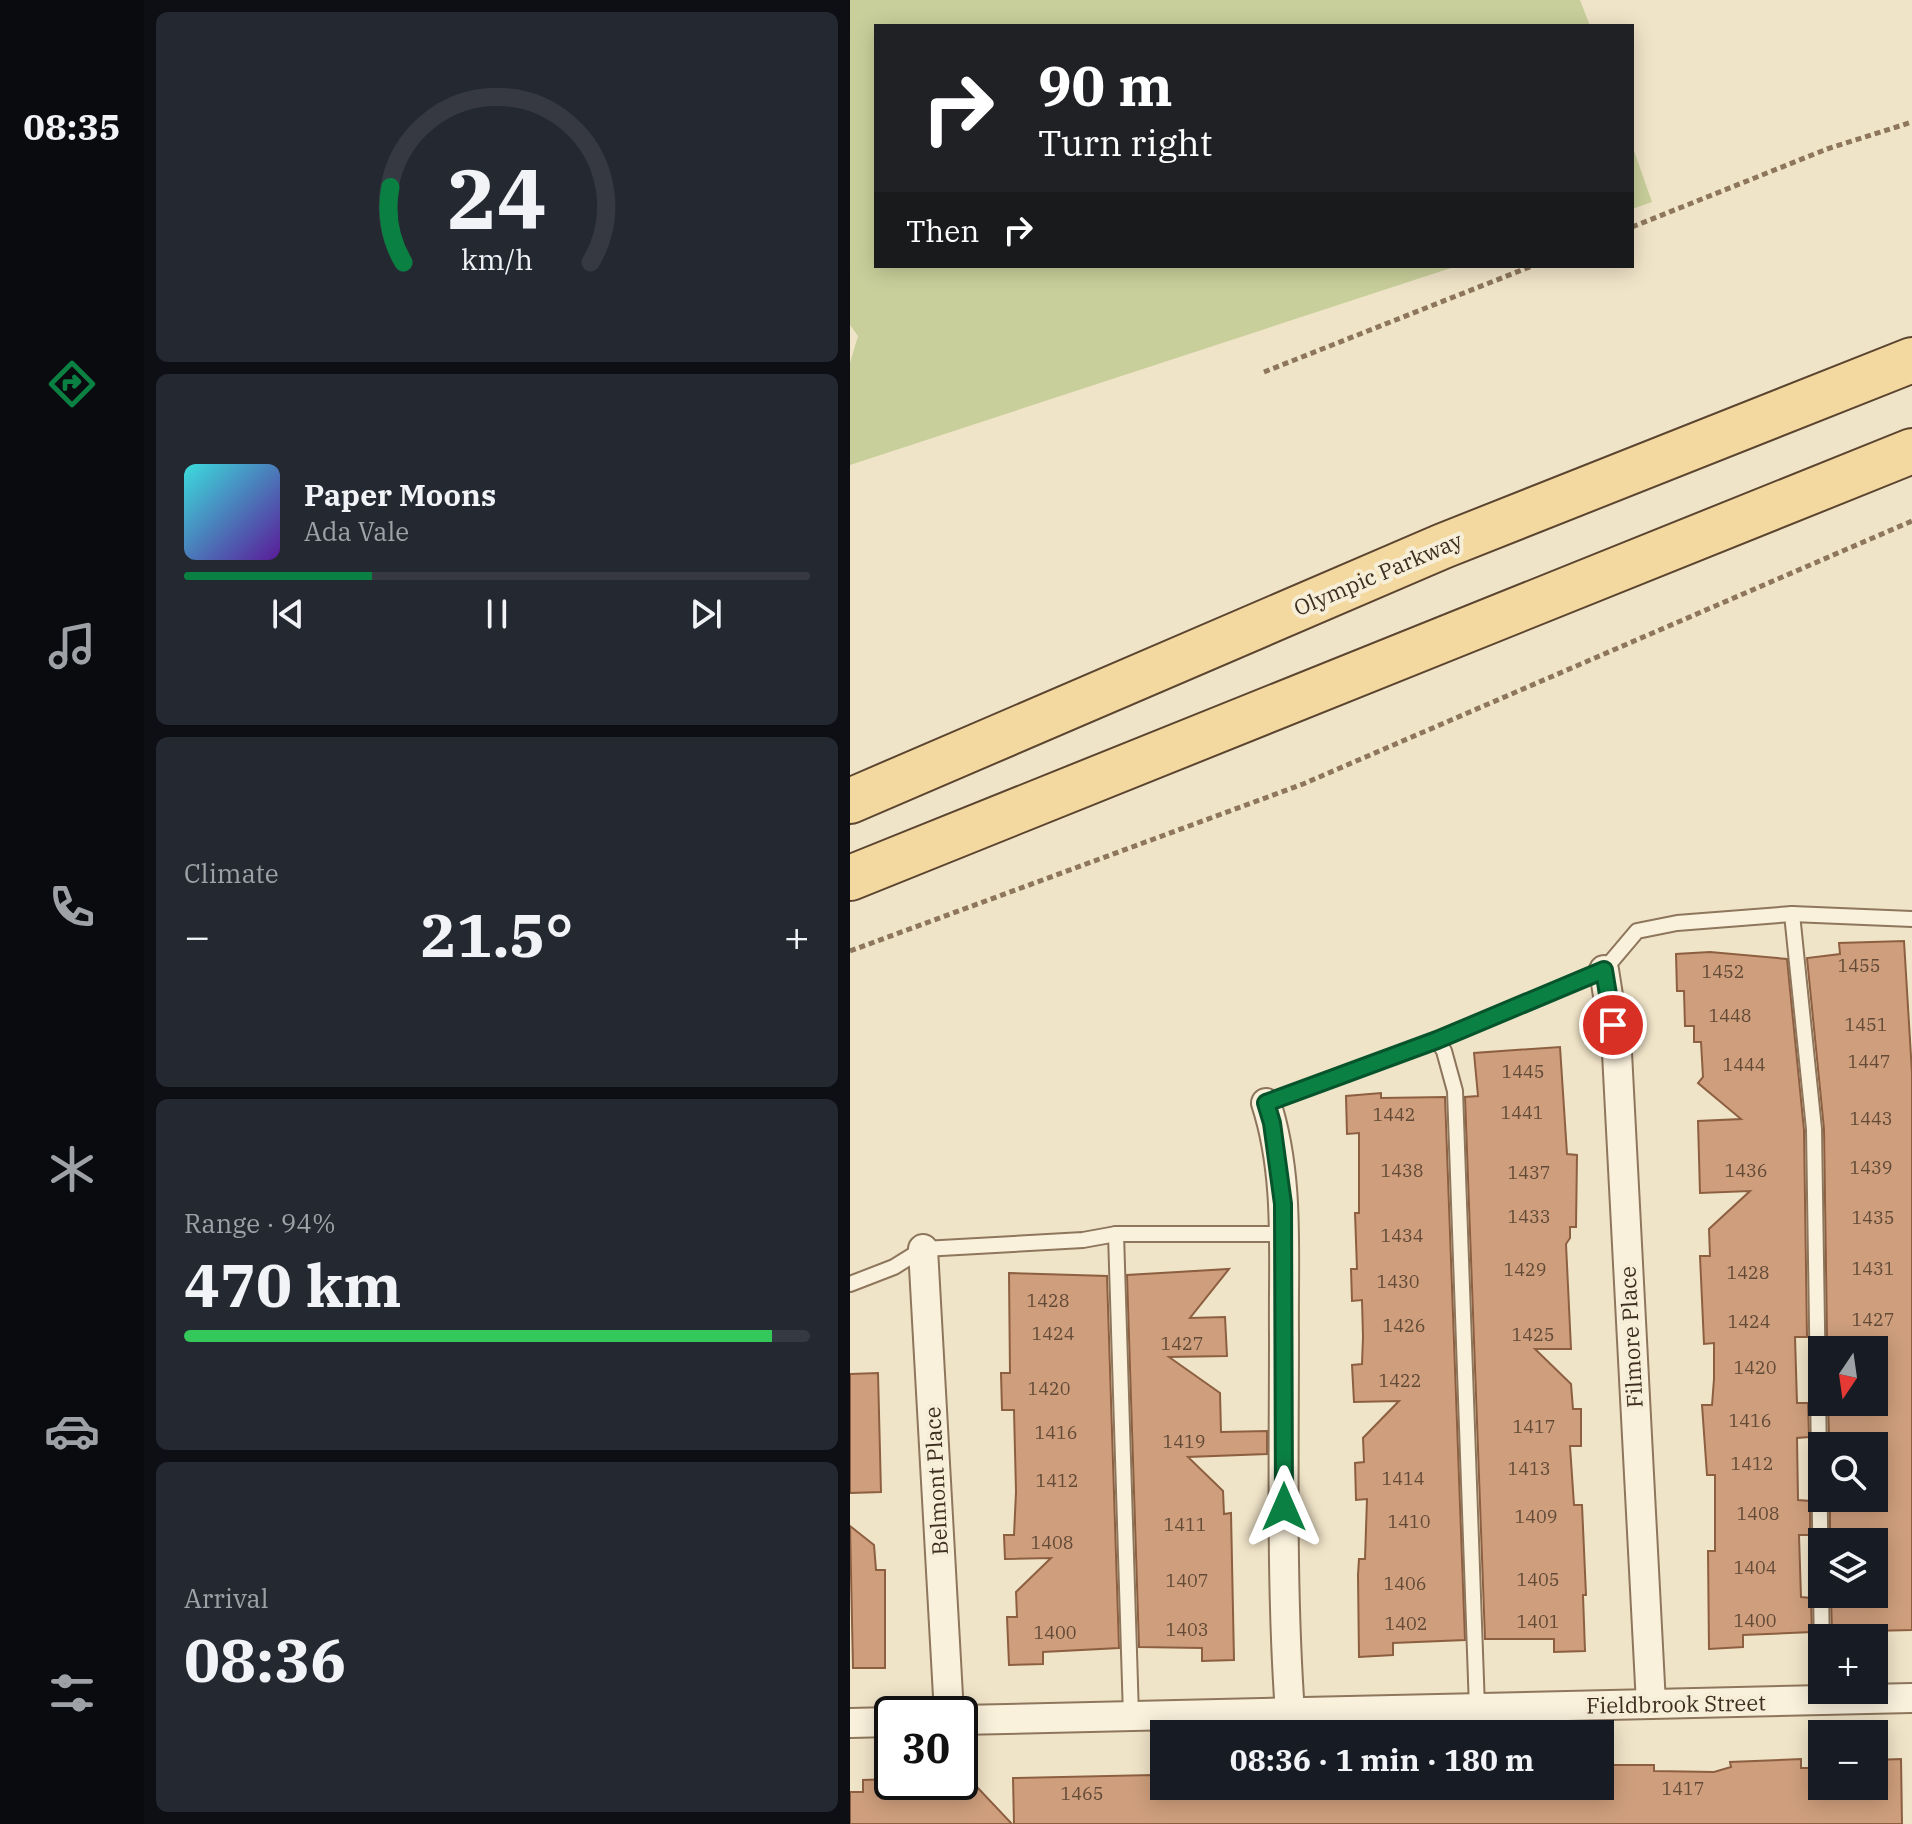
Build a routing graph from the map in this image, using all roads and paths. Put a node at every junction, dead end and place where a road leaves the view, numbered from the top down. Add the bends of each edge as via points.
1 (1912, 122) edge
2 (1634, 226) edge
3 (1527, 268) edge
4 (1912, 360) edge
5 (1264, 372) dead end
6 (1912, 451) edge
7 (1912, 521) edge
8 (850, 801) edge
9 (850, 878) edge
10 (1792, 914) junction
11 (1912, 919) edge
12 (850, 951) edge
13 (1604, 970) junction
14 (1437, 1040) junction
15 (1266, 1103) joint
16 (1116, 1234) junction
17 (1283, 1234) junction
18 (923, 1249) junction
19 (850, 1284) edge
20 (1822, 1624) edge
21 (948, 1696) edge
22 (1808, 1696) edge
23 (1888, 1697) edge
24 (1912, 1698) edge
25 (1651, 1704) junction
26 (1477, 1708) junction
27 (1290, 1713) junction
28 (1131, 1716) junction
29 (978, 1720) edge
30 (874, 1722) edge
31 (850, 1723) edge

1 - 2 path via 1827,149
3 - 5 path
4 - 8 main road, Olympic Parkway via 1443,546
6 - 9 main road
7 - 12 path via 1303,784
10 - 11 lane
10 - 13 lane via 1637,931
10 - 20 lane via 1814,1129
13 - 14 lane
13 - 25 street, Filmore Place via 1617,1053
14 - 15 lane
14 - 26 lane via 1455,1091
15 - 17 street
16 - 17 lane
16 - 18 lane
16 - 28 lane
17 - 27 street via 1284,1598
18 - 19 lane
18 - 21 street, Belmont Place
22 - 25 street, Fieldbrook Street
23 - 24 street, Fieldbrook Street
25 - 26 street, Fieldbrook Street
26 - 27 street, Fieldbrook Street
27 - 28 street, Fieldbrook Street
28 - 29 street, Fieldbrook Street
30 - 31 street

